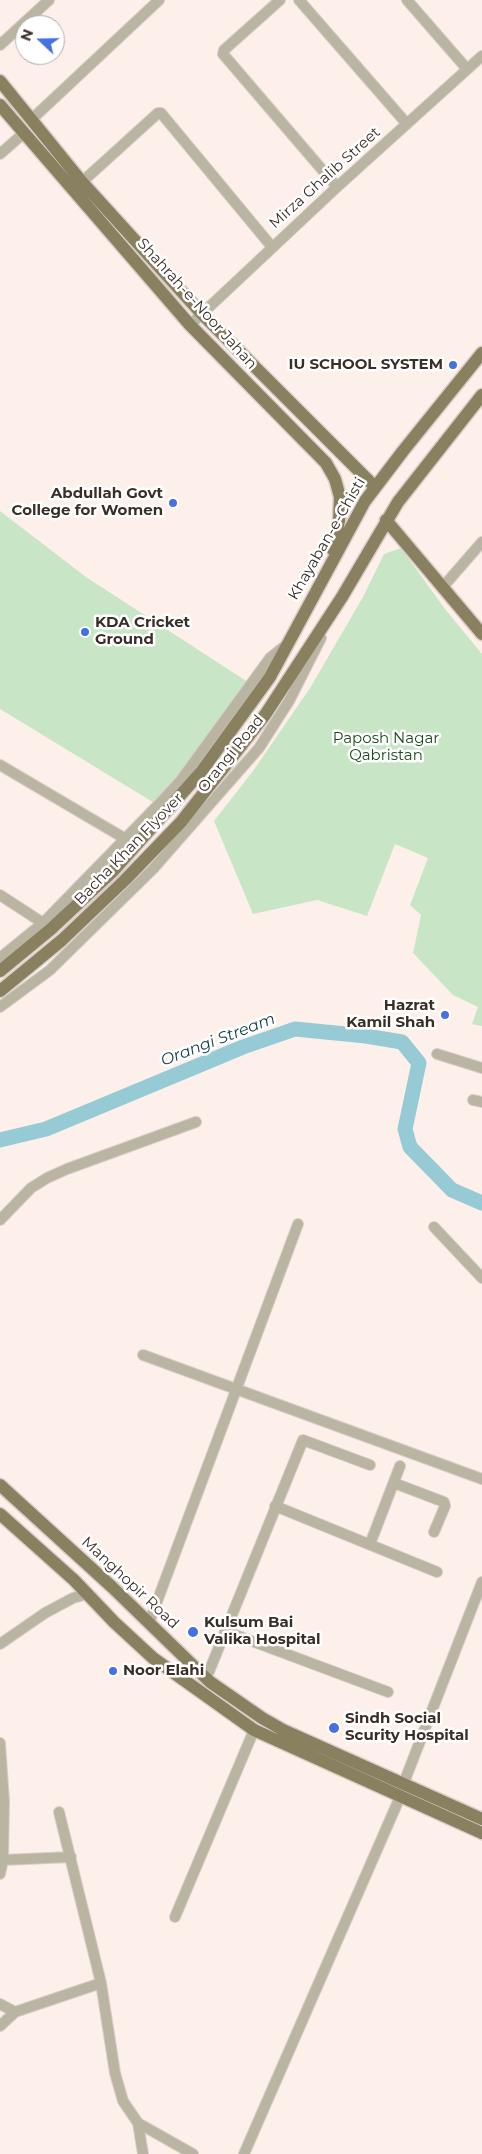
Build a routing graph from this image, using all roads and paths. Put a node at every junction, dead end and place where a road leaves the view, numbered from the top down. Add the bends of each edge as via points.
1 (50, 0) edge
2 (159, 0) edge
3 (299, 0) edge
4 (407, 0) edge
5 (273, 2) edge
6 (0, 45) edge
7 (482, 56) edge
8 (468, 69) junction
9 (0, 81) edge
10 (0, 105) edge
11 (32, 120) junction
12 (407, 124) junction
13 (24, 133) junction
14 (0, 154) edge
15 (82, 182) junction
16 (336, 187) junction
17 (272, 247) junction
18 (201, 313) junction
19 (190, 325) junction
20 (482, 353) edge
21 (482, 395) edge
22 (375, 487) junction
23 (386, 520) junction
24 (482, 542) edge
25 (330, 564) junction
26 (442, 588) junction
27 (342, 597) junction
28 (482, 634) edge
29 (285, 646) junction
30 (251, 704) joint
31 (0, 765) edge
32 (124, 838) junction
33 (0, 895) edge
34 (43, 923) junction
35 (0, 958) edge
36 (0, 971) edge
37 (0, 991) edge
38 (0, 1007) edge
39 (437, 1054) dead end
40 (482, 1068) edge
41 (196, 1122) dead end
42 (0, 1220) edge
43 (298, 1224) dead end
44 (434, 1227) dead end
45 (482, 1278) edge
46 (142, 1355) dead end
47 (236, 1390) junction
48 (370, 1465) dead end
49 (400, 1466) dead end
50 (482, 1479) edge
51 (394, 1483) junction
52 (0, 1485) edge
53 (275, 1506) junction
54 (0, 1514) edge
55 (434, 1532) dead end
56 (370, 1544) junction
57 (437, 1572) dead end
58 (106, 1582) junction
59 (482, 1582) edge
60 (117, 1592) junction
61 (87, 1594) junction
62 (102, 1610) junction
63 (149, 1623) junction
64 (225, 1631) junction
65 (0, 1644) edge
66 (206, 1679) junction
67 (388, 1692) dead end
68 (254, 1730) junction
69 (0, 1743) edge
70 (402, 1791) junction
71 (60, 1812) dead end
72 (482, 1819) edge
73 (482, 1833) edge
74 (70, 1857) junction
75 (3, 1860) junction
76 (0, 1874) edge
77 (174, 1917) dead end
78 (101, 1983) junction
79 (0, 2004) edge
80 (15, 2012) junction
81 (0, 2026) edge
82 (138, 2123) junction
83 (143, 2154) edge
84 (193, 2154) edge
85 (244, 2154) edge

1 - 6 street
2 - 11 street
3 - 12 street
4 - 8 street
5 - 16 street via 223,54
7 - 8 street, Mirza Ghalib Street
8 - 12 street, Mirza Ghalib Street
9 - 11 main road, Shahrah-e-Noor Jahan
10 - 13 main road, Shahrah-e-Noor Jahan
11 - 15 main road, Shahrah-e-Noor Jahan
12 - 16 street, Mirza Ghalib Street
13 - 14 street
13 - 19 main road, Shahrah-e-Noor Jahan
15 - 17 street via 161,113
15 - 18 main road, Shahrah-e-Noor Jahan
16 - 17 street, Mirza Ghalib Street
17 - 18 street, Mirza Ghalib Street
18 - 19 street, Mirza Ghalib Street
18 - 22 main road, Shahrah-e-Noor Jahan
19 - 25 main road, Shahrah-e-Noor Jahan via 331,471 340,497 339,521
20 - 22 main road, Khayaban-e-Chisti
21 - 23 main road
22 - 25 main road, Khayaban-e-Chisti
23 - 26 main road
23 - 27 main road
24 - 26 street
25 - 29 main road, Khayaban-e-Chisti
26 - 28 main road
27 - 37 main road, Bacha Khan Flyover via 265,715 181,822 62,940
27 - 38 street, Orangi Road via 289,701 259,748 153,869 50,970
29 - 30 main road, Khayaban-e-Chisti
29 - 32 street, Orangi Road via 270,658 181,780
30 - 36 main road, Bacha Khan Flyover via 201,772 114,870
31 - 32 street
32 - 34 street, Orangi Road
33 - 34 street
34 - 35 street, Orangi Road
39 - 40 street
41 - 42 street via 47,1178 31,1188
43 - 47 street
44 - 45 street
46 - 47 street
47 - 50 street
47 - 63 street
48 - 53 street via 303,1440
49 - 51 street
51 - 55 street via 444,1502
51 - 56 street
52 - 58 main road, Manghopir Road
53 - 56 street
53 - 64 street
54 - 61 main road, Manghopir Road
56 - 57 street
58 - 60 main road, Manghopir Road
58 - 61 main road via 98,1594
59 - 70 street
60 - 62 main road via 108,1596
60 - 63 main road, Manghopir Road
61 - 62 main road, Manghopir Road
61 - 65 street via 46,1613
62 - 68 main road, Manghopir Road via 153,1658
63 - 66 main road, Manghopir Road
64 - 66 street
64 - 67 street
66 - 70 main road, Manghopir Road via 262,1718
68 - 70 main road, Manghopir Road
68 - 77 street
69 - 75 street via 4,1776
70 - 72 main road, Manghopir Road
70 - 73 main road, Manghopir Road
70 - 85 street
71 - 74 street
74 - 75 street
74 - 78 street
75 - 76 street
78 - 80 street
78 - 82 street via 120,2092
79 - 80 street
80 - 81 street
82 - 83 street
82 - 84 street

